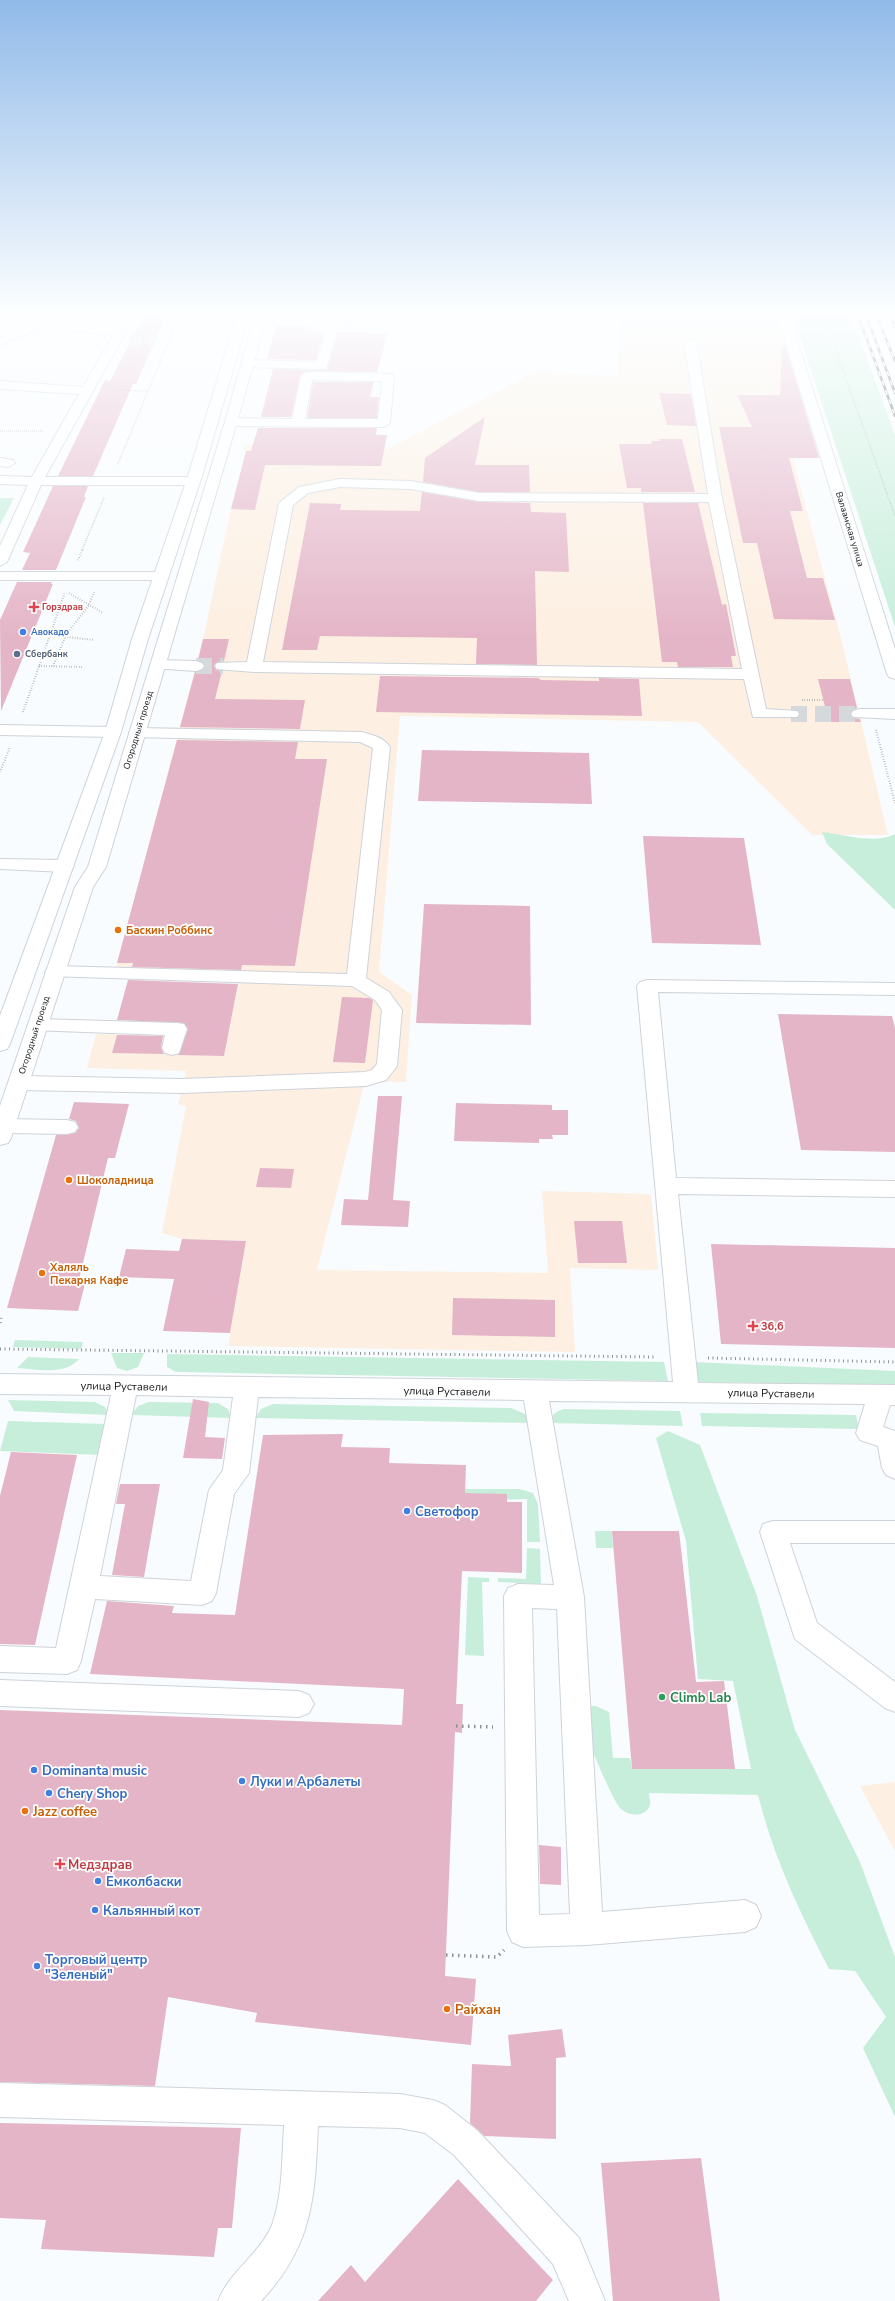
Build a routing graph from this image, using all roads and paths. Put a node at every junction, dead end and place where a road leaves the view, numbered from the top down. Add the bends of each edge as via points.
1 (69, 422) edge
2 (135, 422) edge
3 (211, 422) edge
4 (231, 422) edge
5 (256, 422) edge
6 (384, 422) edge
7 (703, 422) edge
8 (817, 422) edge
9 (861, 422) edge
10 (298, 423) joint
11 (0, 431) edge
12 (64, 431) junction
13 (0, 480) edge
14 (111, 480) junction
15 (36, 481) junction
16 (193, 481) junction
17 (715, 498) junction
18 (895, 516) edge
19 (0, 562) edge
20 (0, 576) edge
21 (71, 576) junction
22 (99, 576) junction
23 (162, 576) junction
24 (89, 605) junction
25 (103, 613) dead end
26 (50, 635) junction
27 (66, 635) junction
28 (94, 640) dead end
29 (158, 665) junction
30 (39, 666) junction
31 (53, 666) junction
32 (196, 666) tunnel mouth
33 (223, 666) tunnel mouth
34 (84, 667) dead end
35 (254, 667) junction
36 (750, 674) junction
37 (895, 674) edge
38 (791, 714) tunnel mouth
39 (865, 714) joint
40 (895, 714) edge
41 (8, 731) edge
42 (113, 732) junction
43 (137, 733) junction
44 (0, 772) edge
45 (895, 803) edge
46 (0, 864) edge
47 (65, 866) junction
48 (56, 969) junction
49 (285, 972) dead end
50 (356, 980) junction
51 (895, 989) edge
52 (4, 1023) edge
53 (38, 1025) junction
54 (0, 1044) edge
55 (172, 1048) dead end
56 (18, 1083) junction
57 (67, 1127) dead end
58 (2, 1132) edge
59 (666, 1186) junction
60 (895, 1189) edge
61 (1, 1318) dead end
62 (0, 1323) edge
63 (0, 1348) edge
64 (682, 1358) junction
65 (895, 1362) edge
66 (0, 1384) edge
67 (126, 1386) junction
68 (247, 1388) junction
69 (535, 1392) junction
70 (686, 1392) junction
71 (888, 1395) edge
72 (895, 1468) edge
73 (895, 1532) edge
74 (84, 1587) junction
75 (570, 1596) junction
76 (0, 1659) edge
77 (0, 1693) edge
78 (895, 1699) edge
79 (299, 1704) dead end
80 (456, 1726) dead end
81 (520, 1728) junction
82 (745, 1916) dead end
83 (587, 1929) junction
84 (523, 1931) junction
85 (446, 1956) dead end
86 (0, 2100) edge
87 (302, 2108) junction
88 (236, 2301) edge
89 (587, 2301) edge

1 - 12 main road
2 - 14 path
3 - 16 main road
4 - 29 main road, Огородный проезд
5 - 10 main road
6 - 10 main road
7 - 17 main road
8 - 37 main road, Валаамская улица
9 - 18 path
11 - 12 path
12 - 15 main road
13 - 15 main road
14 - 15 main road
14 - 16 main road
14 - 21 path
15 - 19 main road
16 - 23 main road
17 - 35 main road via 478,497 411,485 340,482 304,490 286,503
17 - 36 main road
20 - 21 main road
21 - 22 main road
22 - 23 main road
22 - 24 path
23 - 42 main road via 140,639
24 - 25 path
24 - 26 path via 66,591
24 - 27 path
26 - 27 path
26 - 30 path
27 - 28 path
27 - 31 path
29 - 32 main road
29 - 43 main road, Огородный проезд
30 - 31 path
30 - 41 path
31 - 34 path
33 - 35 main road
35 - 36 main road
36 - 38 main road via 759,714
39 - 40 main road
39 - 45 path
41 - 42 main road
41 - 44 path
42 - 47 main road
43 - 48 main road, Огородный проезд via 97,867 84,887
43 - 50 main road via 361,737 377,742 382,747
46 - 47 main road
47 - 52 main road
48 - 49 main road
48 - 50 main road
48 - 53 main road, Огородный проезд
50 - 56 main road via 382,995 392,1010 387,1066 374,1077 182,1086
51 - 59 main road via 647,986
52 - 54 main road
53 - 55 main road via 177,1029
53 - 56 main road, Огородный проезд
56 - 58 main road, Огородный проезд
57 - 58 main road
59 - 60 main road
59 - 64 main road
61 - 62 path
63 - 64 path
64 - 65 path
64 - 70 main road
66 - 67 main road, улица Руставели
67 - 68 main road, улица Руставели
67 - 74 main road
68 - 69 main road, улица Руставели
68 - 74 main road via 236,1473 222,1490 202,1593
69 - 70 main road, улица Руставели
69 - 75 main road
70 - 71 main road, улица Руставели
71 - 72 main road via 869,1433 889,1439
73 - 78 main road via 773,1532 805,1630
74 - 76 main road via 67,1661
75 - 81 main road via 518,1596
75 - 83 main road
77 - 79 main road
80 - 81 path
81 - 84 main road
82 - 83 main road
83 - 84 main road
84 - 85 path via 497,1957
86 - 87 main road
87 - 88 main road via 298,2186 288,2232 259,2277
87 - 89 main road via 400,2111 433,2117 466,2142 566,2251

